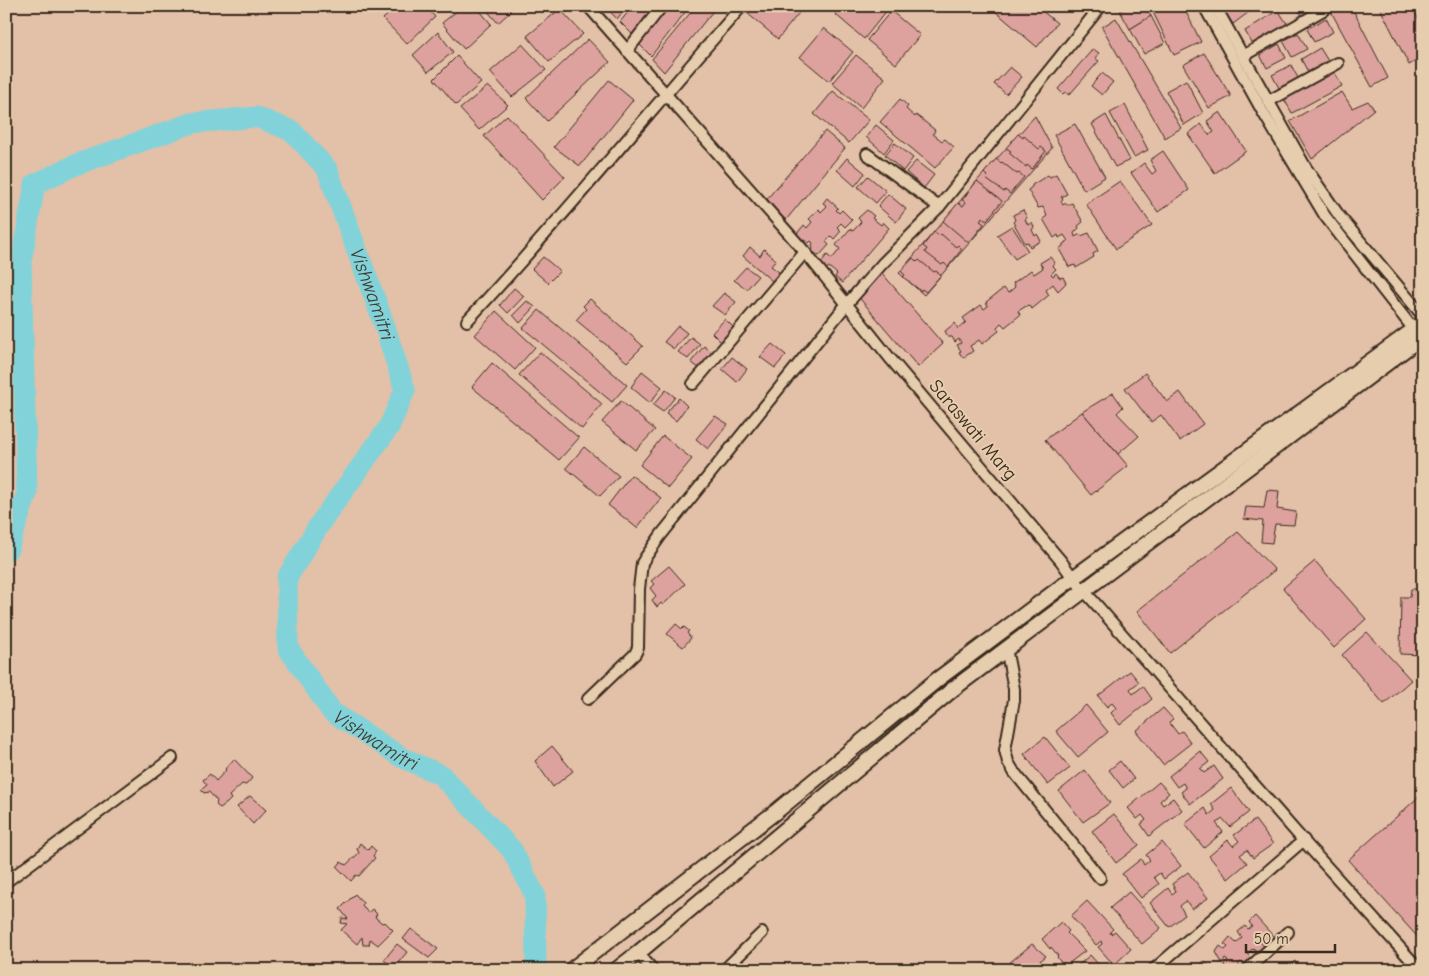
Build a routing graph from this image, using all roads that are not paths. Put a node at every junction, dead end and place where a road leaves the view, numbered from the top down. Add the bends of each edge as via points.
1 (662, 6) edge
2 (742, 6) edge
3 (1101, 6) edge
4 (1204, 6) edge
5 (1215, 6) edge
6 (592, 8) edge
7 (1324, 9) dead end
8 (627, 51) junction
9 (1243, 56) junction
10 (1338, 63) dead end
11 (664, 94) junction
12 (1269, 101) junction
13 (867, 154) dead end
14 (938, 207) junction
15 (805, 252) junction
16 (846, 304) junction
17 (1423, 316) edge
18 (467, 321) dead end
19 (1421, 333) edge
20 (693, 384) dead end
21 (1073, 578) junction
22 (1084, 590) junction
23 (1006, 648) junction
24 (588, 699) dead end
25 (172, 758) dead end
26 (1304, 840) junction
27 (1100, 878) dead end
28 (6, 882) edge
29 (1288, 932) dead end
30 (762, 933) dead end
31 (638, 953) junction
32 (571, 970) edge
33 (616, 970) edge
34 (653, 970) edge
35 (724, 970) edge
36 (1153, 970) edge
37 (1247, 970) edge
38 (1420, 970) edge

1 - 8 street
2 - 11 street
3 - 14 street
4 - 19 street via 1326,216
5 - 9 street
6 - 8 street, Saraswati Marg
7 - 9 street
8 - 11 street, Saraswati Marg
9 - 12 street
10 - 12 street
11 - 15 street, Saraswati Marg
11 - 18 street
12 - 17 street via 1306,168 1340,217
13 - 14 street
14 - 16 street
15 - 16 street, Saraswati Marg
15 - 20 street
16 - 21 street, Saraswati Marg
16 - 24 street via 644,558 639,589 638,648
19 - 21 main road
19 - 22 main road
21 - 22 street, Saraswati Marg
21 - 32 main road via 938,678 778,810
22 - 23 main road
22 - 26 street, Saraswati Marg
23 - 27 street via 1014,689 1005,750 1008,762
23 - 31 main road
25 - 28 street
26 - 36 street
26 - 38 street, Saraswati Marg
29 - 37 street
30 - 35 street
31 - 33 main road
31 - 34 street

